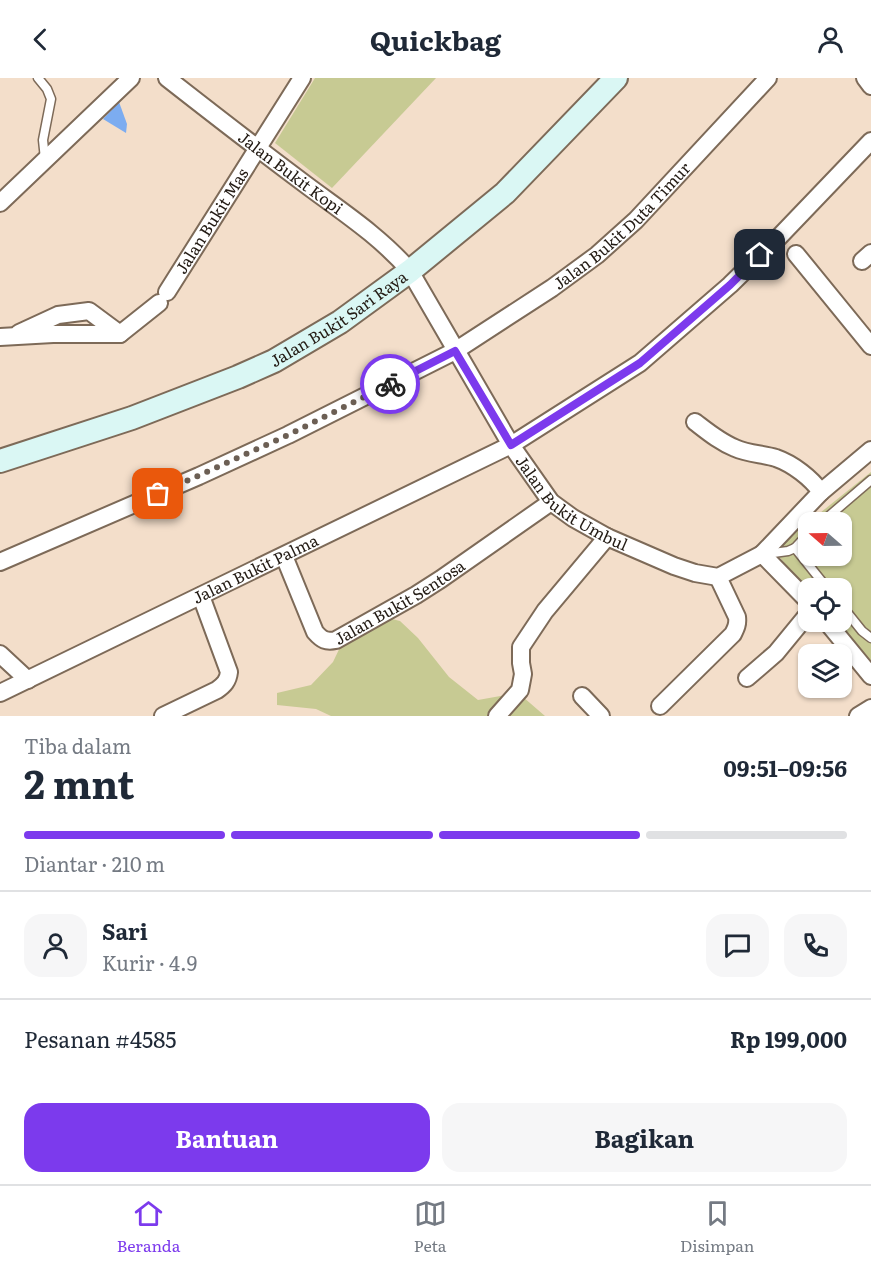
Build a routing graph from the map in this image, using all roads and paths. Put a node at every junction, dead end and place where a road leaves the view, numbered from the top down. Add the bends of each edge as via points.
1 (38, 78) edge
2 (131, 78) edge
3 (167, 78) edge
4 (302, 78) edge
5 (616, 78) edge
6 (768, 78) edge
7 (865, 78) edge
8 (871, 86) edge
9 (871, 141) edge
10 (258, 148) junction
11 (45, 160) junction
12 (0, 203) edge
13 (796, 254) dead end
14 (410, 271) junction
15 (120, 334) junction
16 (5, 337) edge
17 (871, 346) edge
18 (455, 351) junction
19 (695, 422) dead end
20 (511, 445) junction
21 (871, 450) edge
22 (0, 461) edge
23 (871, 480) edge
24 (821, 492) junction
25 (551, 502) junction
26 (834, 512) edge
27 (607, 537) junction
28 (798, 545) edge
29 (795, 548) junction
30 (762, 554) junction
31 (284, 556) junction
32 (0, 562) edge
33 (718, 577) junction
34 (819, 578) edge
35 (798, 591) edge
36 (201, 596) junction
37 (852, 618) edge
38 (798, 626) edge
39 (835, 632) edge
40 (871, 638) edge
41 (0, 654) edge
42 (871, 676) edge
43 (747, 678) dead end
44 (28, 680) junction
45 (0, 693) edge
46 (582, 696) dead end
47 (660, 706) dead end
48 (871, 708) edge
49 (163, 716) edge
50 (497, 716) edge
51 (601, 716) edge
52 (858, 716) edge

1 - 11 lane via 51,99 43,140
2 - 11 street
3 - 10 street, Jalan Bukit Kopi
4 - 10 street, Jalan Bukit Mas
5 - 14 street, Jalan Bukit Sari Raya via 505,193
6 - 18 street, Jalan Bukit Duta Timur via 636,220 597,255
7 - 8 street
9 - 20 street, Jalan Bukit Palma via 730,285 640,363
10 - 14 street, Jalan Bukit Kopi via 369,232
10 - 15 street, Jalan Bukit Mas via 163,298
11 - 12 street
13 - 17 street
14 - 18 street, Jalan Bukit Umbul
14 - 22 street, Jalan Bukit Sari Raya via 340,322 274,361 132,418
15 - 16 street
15 - 16 street via 89,311 58,315
18 - 20 street, Jalan Bukit Umbul
18 - 32 street, Jalan Bukit Duta Timur via 288,435
19 - 24 street via 736,449 786,462
20 - 25 street, Jalan Bukit Umbul
20 - 31 street, Jalan Bukit Palma
21 - 24 street
23 - 26 lane
24 - 30 street
25 - 27 street, Jalan Bukit Umbul
25 - 31 street, Jalan Bukit Sentosa via 433,584 336,640 321,639 315,632
27 - 33 street, Jalan Bukit Umbul via 674,566
27 - 50 street via 545,611 521,647 520,690
28 - 29 lane
29 - 30 lane
29 - 34 lane
30 - 33 street
30 - 35 street
31 - 36 street, Jalan Bukit Palma
33 - 47 street via 737,617 736,628
36 - 44 street, Jalan Bukit Palma
36 - 49 street via 229,672 228,679 217,690
37 - 40 lane
38 - 43 street via 776,653
39 - 42 street
41 - 44 street
44 - 45 street, Jalan Bukit Palma
46 - 51 street
48 - 52 street

